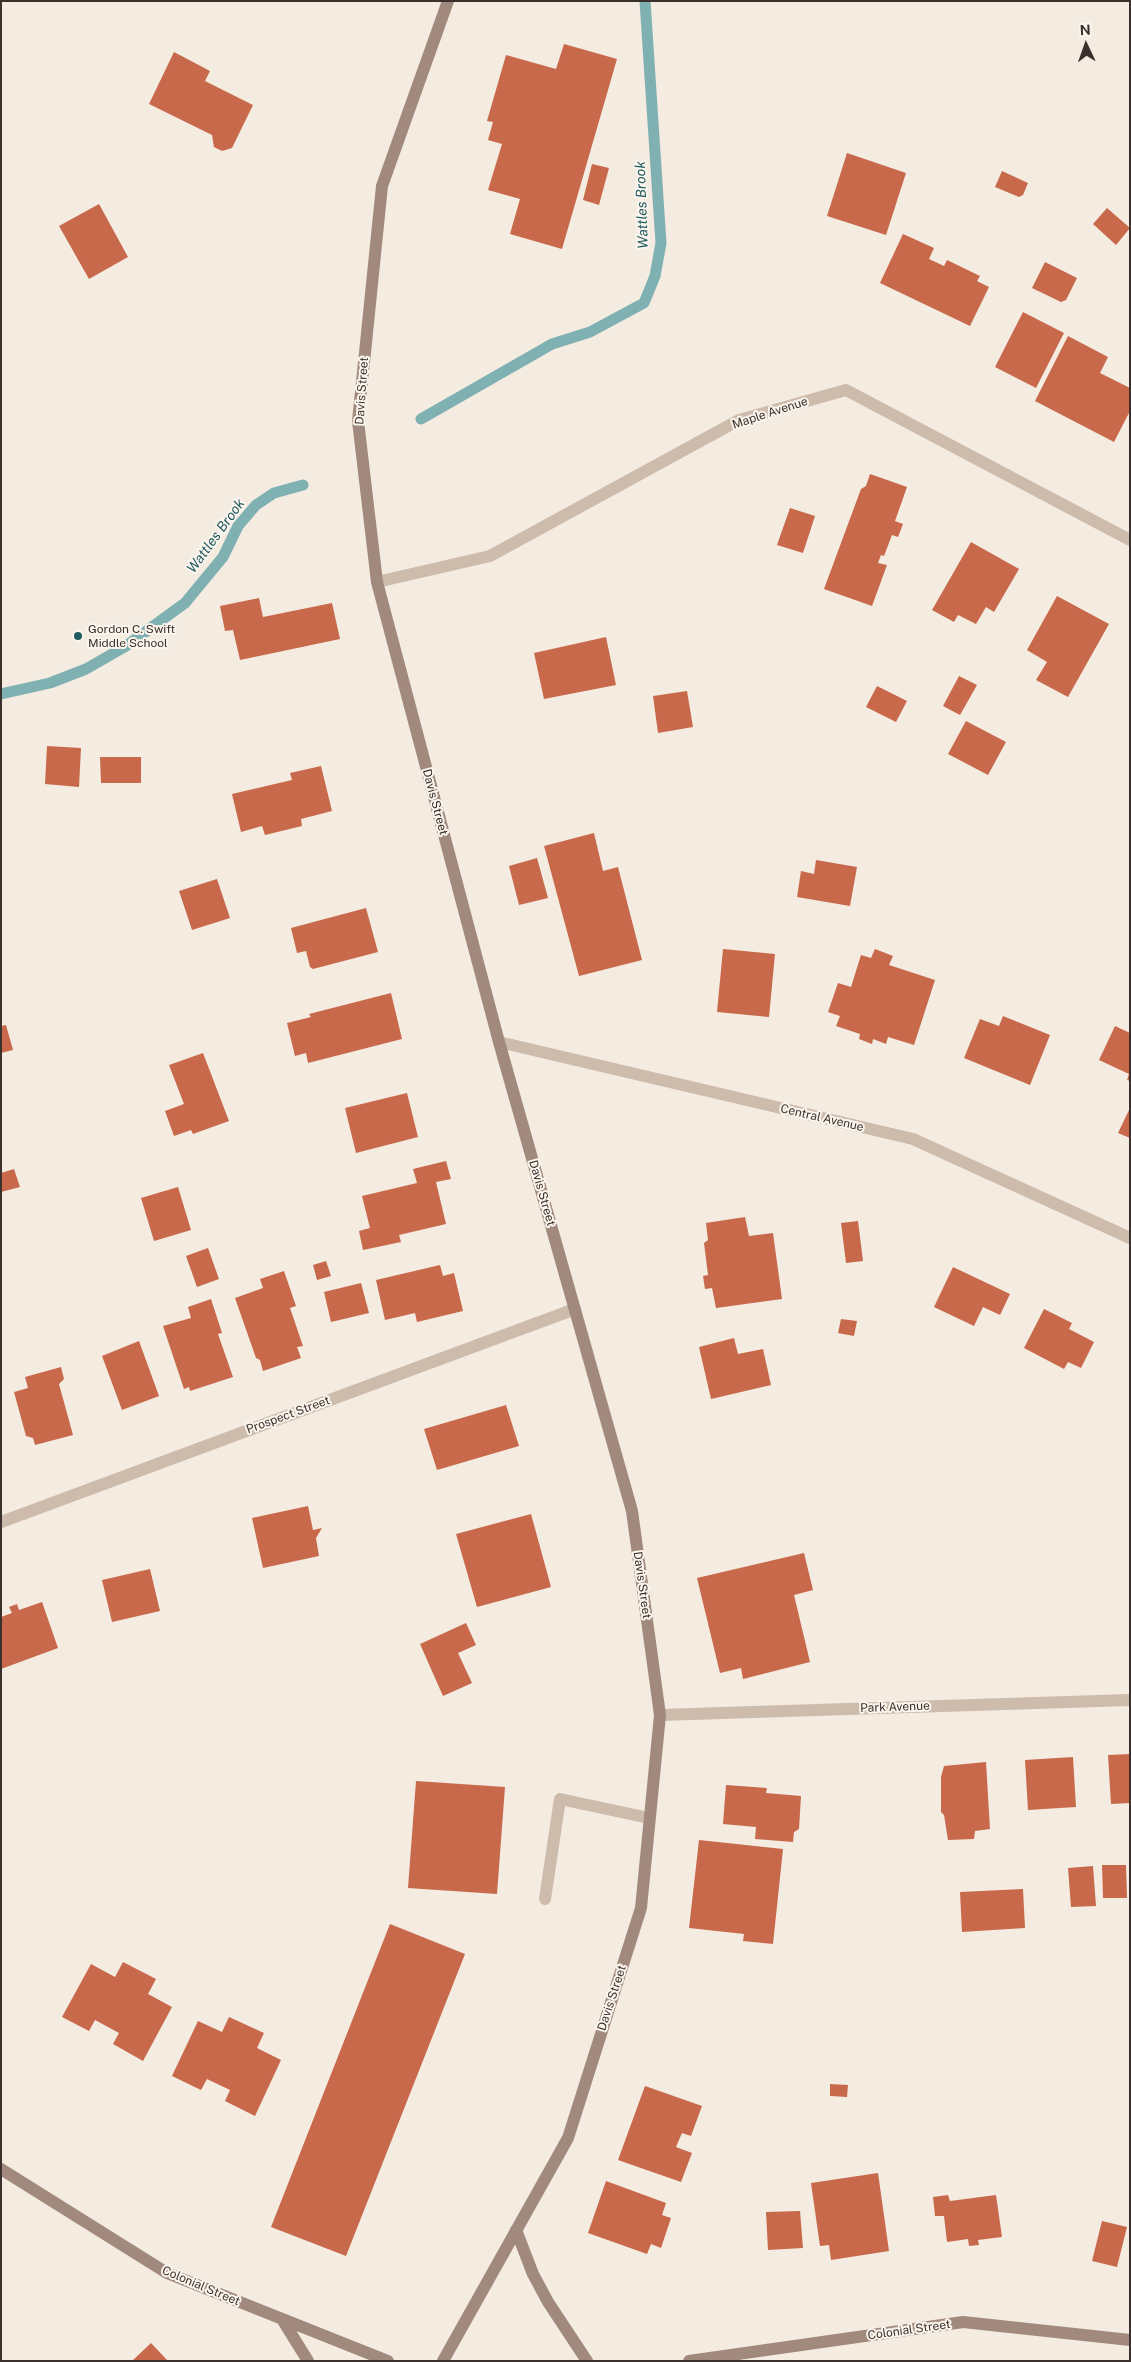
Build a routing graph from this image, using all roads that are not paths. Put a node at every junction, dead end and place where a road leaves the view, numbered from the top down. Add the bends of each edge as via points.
1 (448, 1) edge
2 (1130, 540) edge
3 (377, 582) junction
4 (499, 1042) junction
5 (1130, 1238) edge
6 (575, 1309) junction
7 (1, 1522) edge
8 (1130, 1700) edge
9 (660, 1714) junction
10 (650, 1818) junction
11 (545, 1899) dead end
12 (1, 2169) edge
13 (516, 2230) junction
14 (282, 2319) junction
15 (1130, 2340) edge
16 (308, 2361) edge
17 (388, 2361) edge
18 (443, 2361) edge
19 (587, 2361) edge
20 (689, 2361) edge

1 - 3 main road, Davis Street via 382,186 358,421
2 - 3 street, Maple Avenue via 846,390 740,420 490,556
3 - 4 main road, Davis Street
4 - 5 street, Central Avenue via 913,1139
4 - 6 main road, Davis Street
6 - 7 street, Prospect Street
6 - 9 main road, Davis Street via 632,1511
8 - 9 street, Park Avenue
9 - 10 main road, Davis Street
10 - 11 street via 560,1799
10 - 13 main road, Davis Street via 641,1908 568,2138
12 - 14 main road, Colonial Street via 167,2273
13 - 18 main road, Davis Street
13 - 19 main road via 548,2302
14 - 16 main road
14 - 17 main road, Colonial Street
15 - 20 main road, Colonial Street via 963,2322

